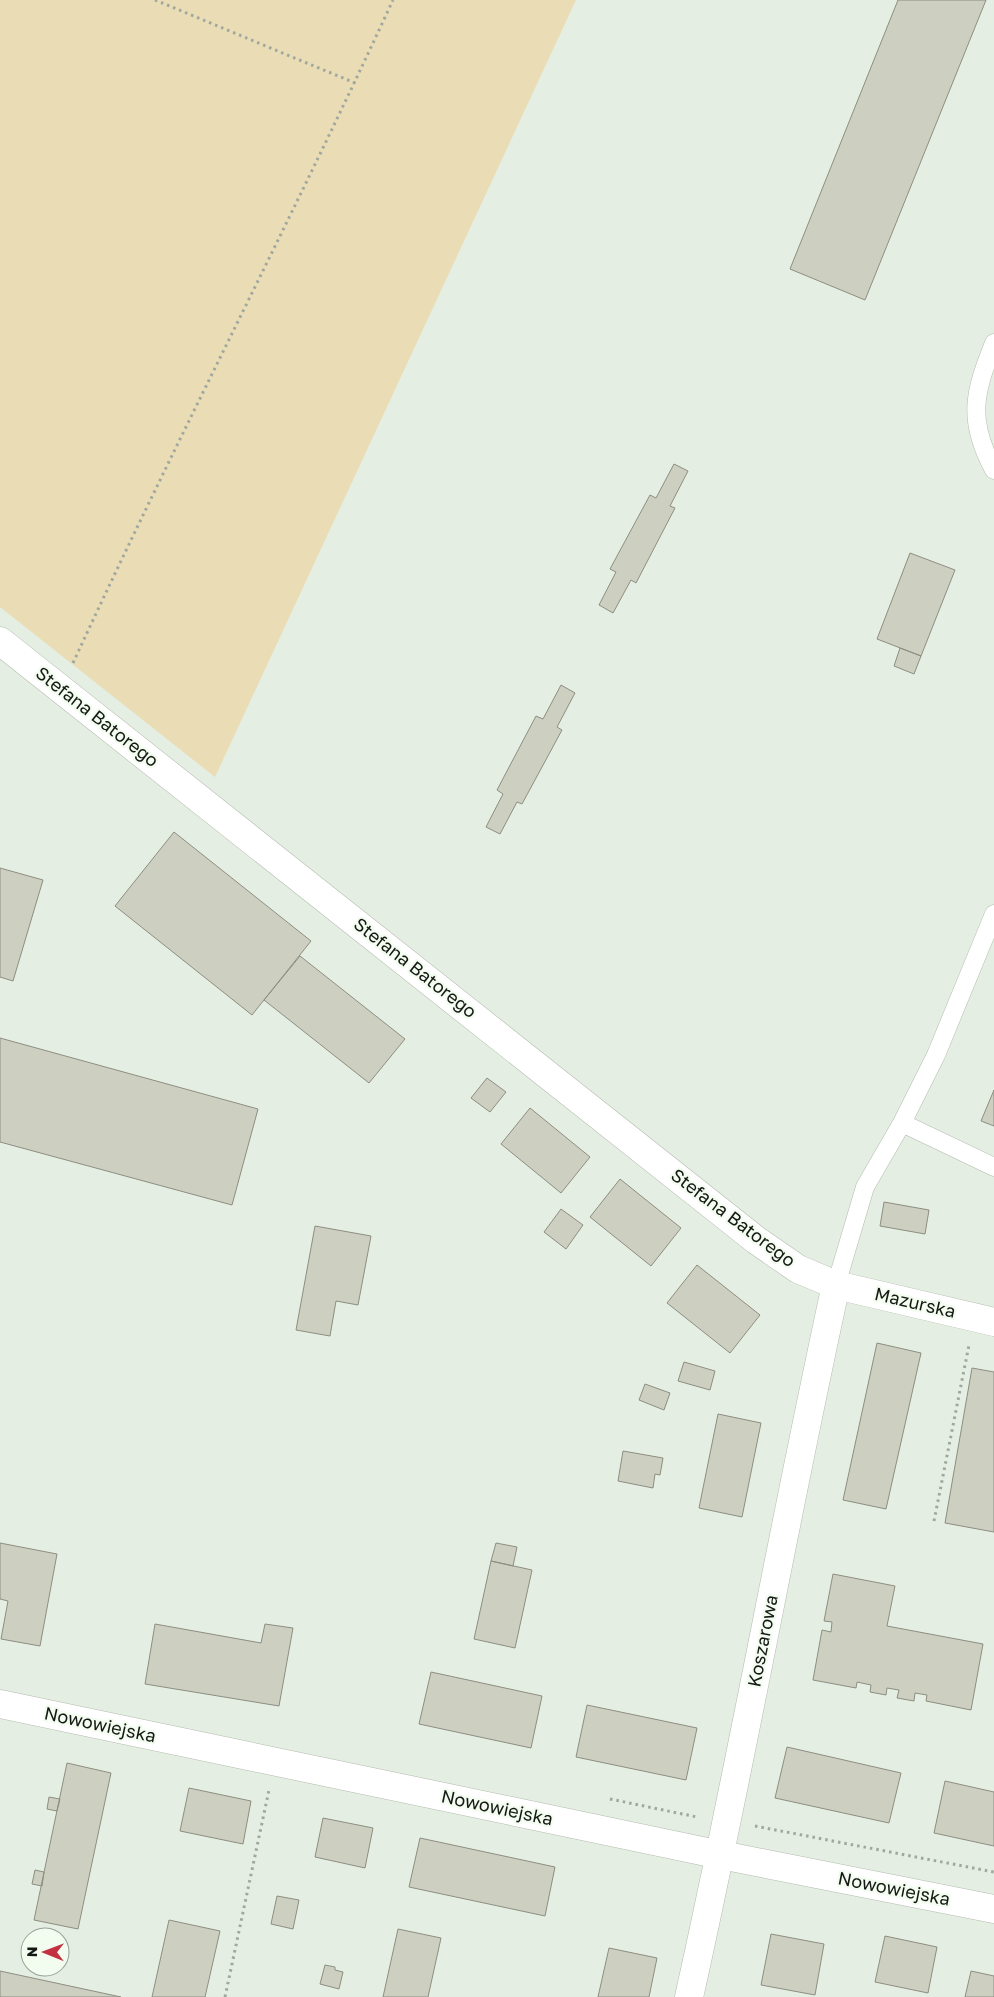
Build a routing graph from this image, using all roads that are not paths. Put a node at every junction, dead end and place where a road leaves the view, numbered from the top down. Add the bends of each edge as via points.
1 (994, 343) edge
2 (994, 470) edge
3 (0, 641) edge
4 (994, 914) edge
5 (902, 1123) junction
6 (994, 1167) edge
7 (836, 1285) junction
8 (994, 1322) edge
9 (0, 1704) edge
10 (721, 1855) junction
11 (994, 1908) edge
12 (689, 1997) edge

1 - 2 lane via 978,386 977,428
3 - 7 street, Stefana Batorego via 756,1240 798,1269
4 - 5 lane via 936,1055
5 - 6 lane
5 - 7 lane via 865,1187
7 - 8 street, Mazurska
7 - 10 street, Koszarowa
9 - 10 street, Nowowiejska
10 - 11 street, Nowowiejska
10 - 12 street, Koszarowa

